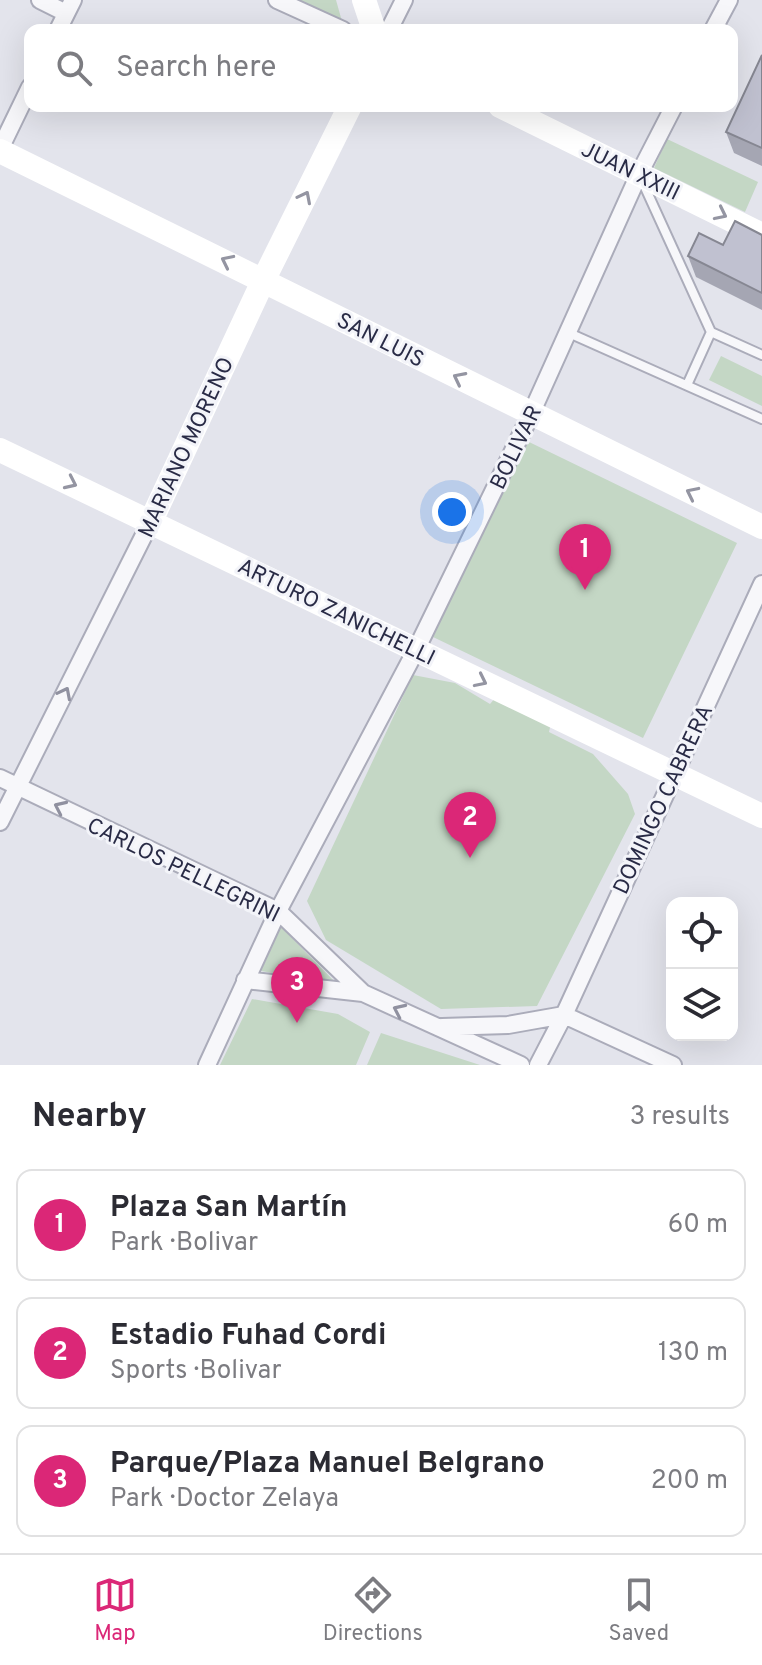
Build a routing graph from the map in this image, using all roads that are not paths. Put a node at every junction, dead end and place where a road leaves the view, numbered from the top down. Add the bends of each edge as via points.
1 (40, 0) edge
2 (277, 0) edge
3 (364, 0) edge
4 (404, 0) edge
5 (729, 0) edge
6 (70, 6) edge
7 (61, 24) edge
8 (330, 24) edge
9 (372, 24) edge
10 (392, 24) edge
11 (716, 24) edge
12 (24, 100) edge
13 (347, 112) edge
14 (512, 112) edge
15 (671, 112) edge
16 (0, 150) edge
17 (639, 174) junction
18 (762, 235) edge
19 (264, 279) junction
20 (711, 332) junction
21 (569, 333) junction
22 (762, 355) edge
23 (687, 385) junction
24 (531, 414) junction
25 (762, 419) edge
26 (0, 450) edge
27 (151, 521) junction
28 (762, 527) edge
29 (762, 584) edge
30 (416, 650) junction
31 (674, 774) junction
32 (0, 778) edge
33 (18, 787) junction
34 (762, 816) edge
35 (0, 822) edge
36 (278, 911) junction
37 (245, 980) junction
38 (363, 993) junction
39 (564, 1015) junction
40 (435, 1027) junction
41 (207, 1065) edge
42 (521, 1065) edge
43 (538, 1065) edge
44 (673, 1065) edge

1 - 6 street
2 - 8 street
3 - 9 main road
4 - 10 street
5 - 11 street
6 - 7 street
12 - 16 street
19 -> 13 main road, MARIANO MORENO
14 - 17 main road, JUAN XXIII
15 - 17 street, BOLIVAR
19 -> 16 main road, SAN LUIS
17 -> 18 main road, JUAN XXIII
17 - 20 lane
17 - 21 street, BOLIVAR
24 -> 19 main road, SAN LUIS
19 - 27 main road, MARIANO MORENO
20 - 22 lane
20 - 23 lane
21 - 23 lane
21 - 24 street, BOLIVAR
23 - 25 lane
28 -> 24 main road, SAN LUIS
24 - 30 street, BOLIVAR
26 -> 27 main road, ARTURO ZANICHELLI
27 - 30 main road, ARTURO ZANICHELLI
33 -> 27 street, MARIANO MORENO
29 - 31 street, DOMINGO CABRERA
30 -> 31 main road, ARTURO ZANICHELLI
30 - 36 street, BOLIVAR
31 - 34 main road, ARTURO ZANICHELLI
31 - 39 street, DOMINGO CABRERA
32 - 33 street, CARLOS PELLEGRINI
33 - 35 street, MARIANO MORENO
36 -> 33 street, CARLOS PELLEGRINI
36 - 37 street, BOLIVAR
36 - 38 street, CARLOS PELLEGRINI
37 - 38 street
37 - 41 street, BOLIVAR
40 -> 38 street, CARLOS PELLEGRINI
39 - 40 street, CARLOS PELLEGRINI via 508,1025
39 - 43 street, DOMINGO CABRERA
39 - 44 street
40 - 42 street, CARLOS PELLEGRINI

